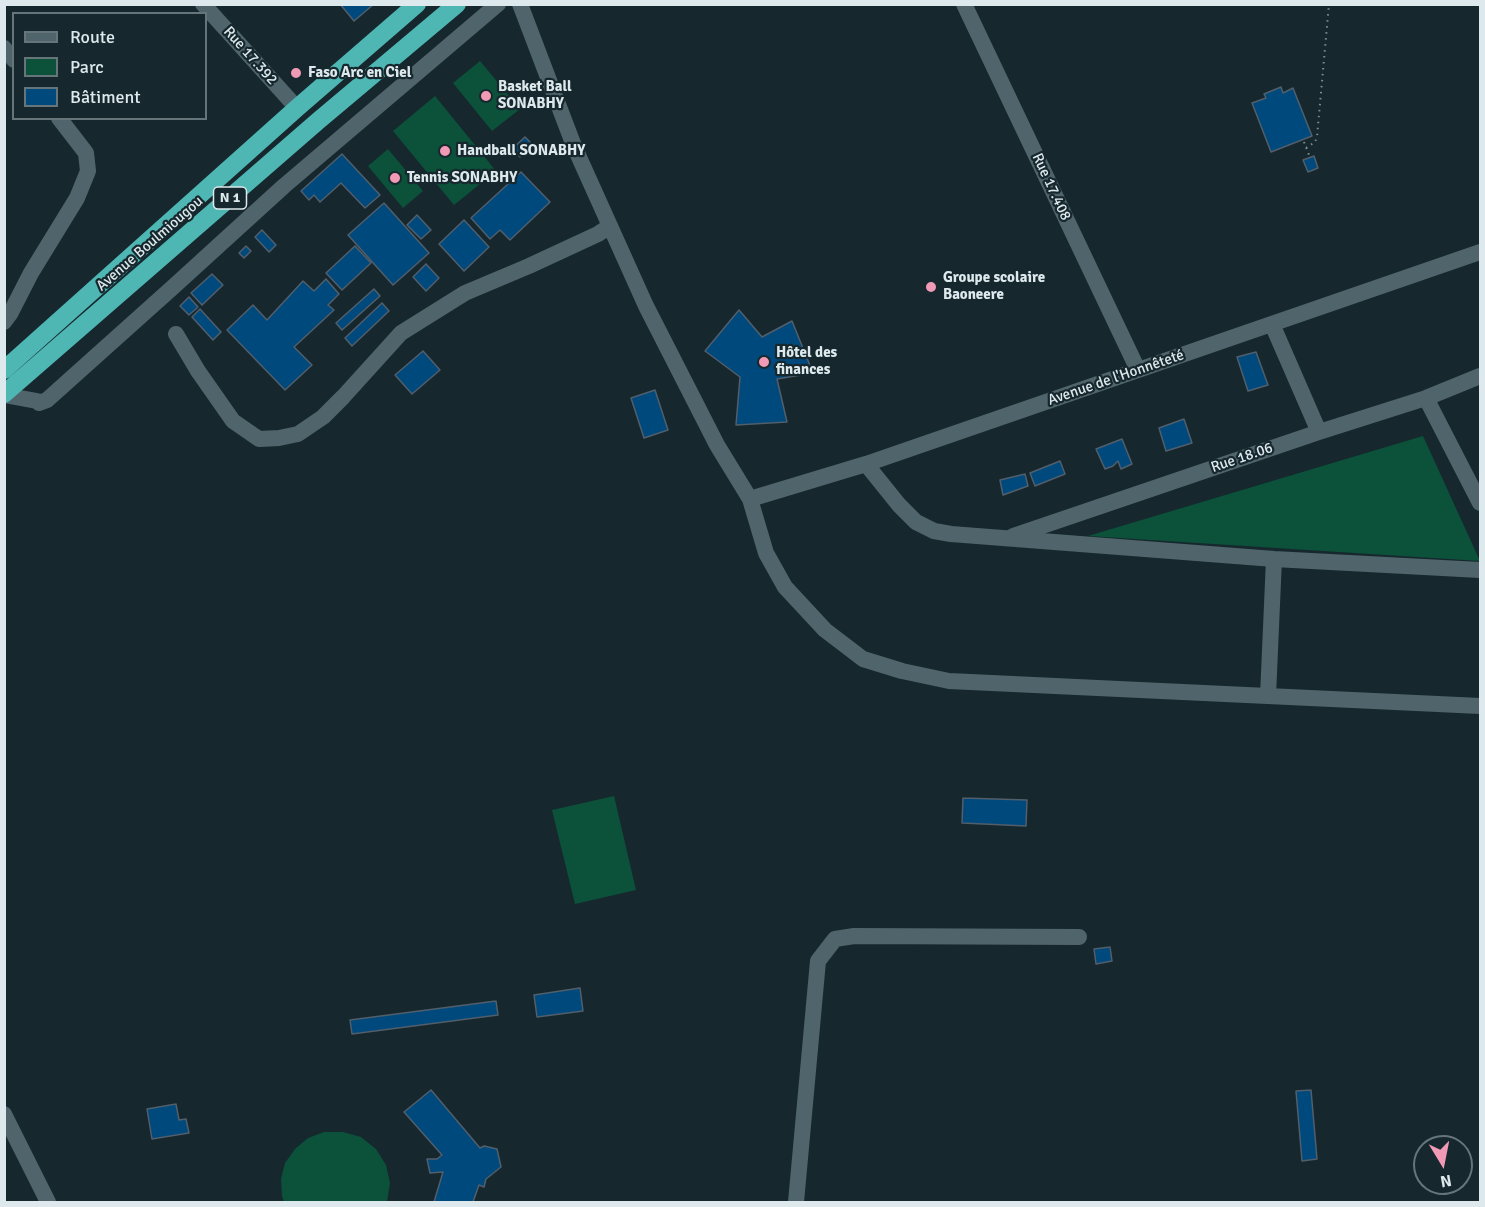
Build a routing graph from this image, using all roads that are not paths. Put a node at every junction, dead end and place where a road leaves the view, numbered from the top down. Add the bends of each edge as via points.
1 (203, 4) edge
2 (417, 4) edge
3 (457, 4) edge
4 (498, 4) edge
5 (520, 4) edge
6 (964, 4) edge
7 (297, 108) junction
8 (61, 120) edge
9 (610, 226) junction
10 (1480, 252) edge
11 (4, 322) edge
12 (1272, 324) junction
13 (176, 334) dead end
14 (5, 368) edge
15 (1138, 370) junction
16 (1480, 376) edge
17 (4, 395) edge
18 (1426, 398) junction
19 (1319, 432) junction
20 (866, 464) junction
21 (750, 500) junction
22 (1480, 503) edge
23 (1004, 539) junction
24 (1274, 559) junction
25 (1480, 570) edge
26 (1268, 696) junction
27 (1480, 706) edge
28 (1079, 937) dead end
29 (4, 1114) edge
30 (48, 1203) edge
31 (796, 1203) edge

1 - 7 street, Rue 17.392
2 - 7 highway, Avenue Boulmiougou / N 1
3 - 17 highway, Avenue Boulmiougou / N 1
4 - 17 street via 284,186 47,400 39,403
5 - 9 street via 574,146
6 - 15 street, Rue 17.408
7 - 14 highway, Avenue Boulmiougou / N 1
8 - 11 street via 86,153 88,171 77,198
9 - 13 street via 465,293 401,333 323,417 298,434 259,439 233,421
9 - 21 street via 646,306
10 - 12 street, Avenue de l'Honnêteté
12 - 15 street, Avenue de l'Honnêteté
12 - 19 street
15 - 20 street, Avenue de l'Honnêteté
16 - 18 street, Rue 18.06
18 - 19 street, Rue 18.06
18 - 22 street
19 - 23 street, Rue 18.06
20 - 21 street, Avenue de l'Honnêteté
20 - 23 street via 916,522 934,531
21 - 26 street via 766,553 785,587 825,630 863,659 949,681
23 - 24 street
24 - 25 street
24 - 26 street
26 - 27 street
28 - 31 street via 835,939 818,962
29 - 30 street

